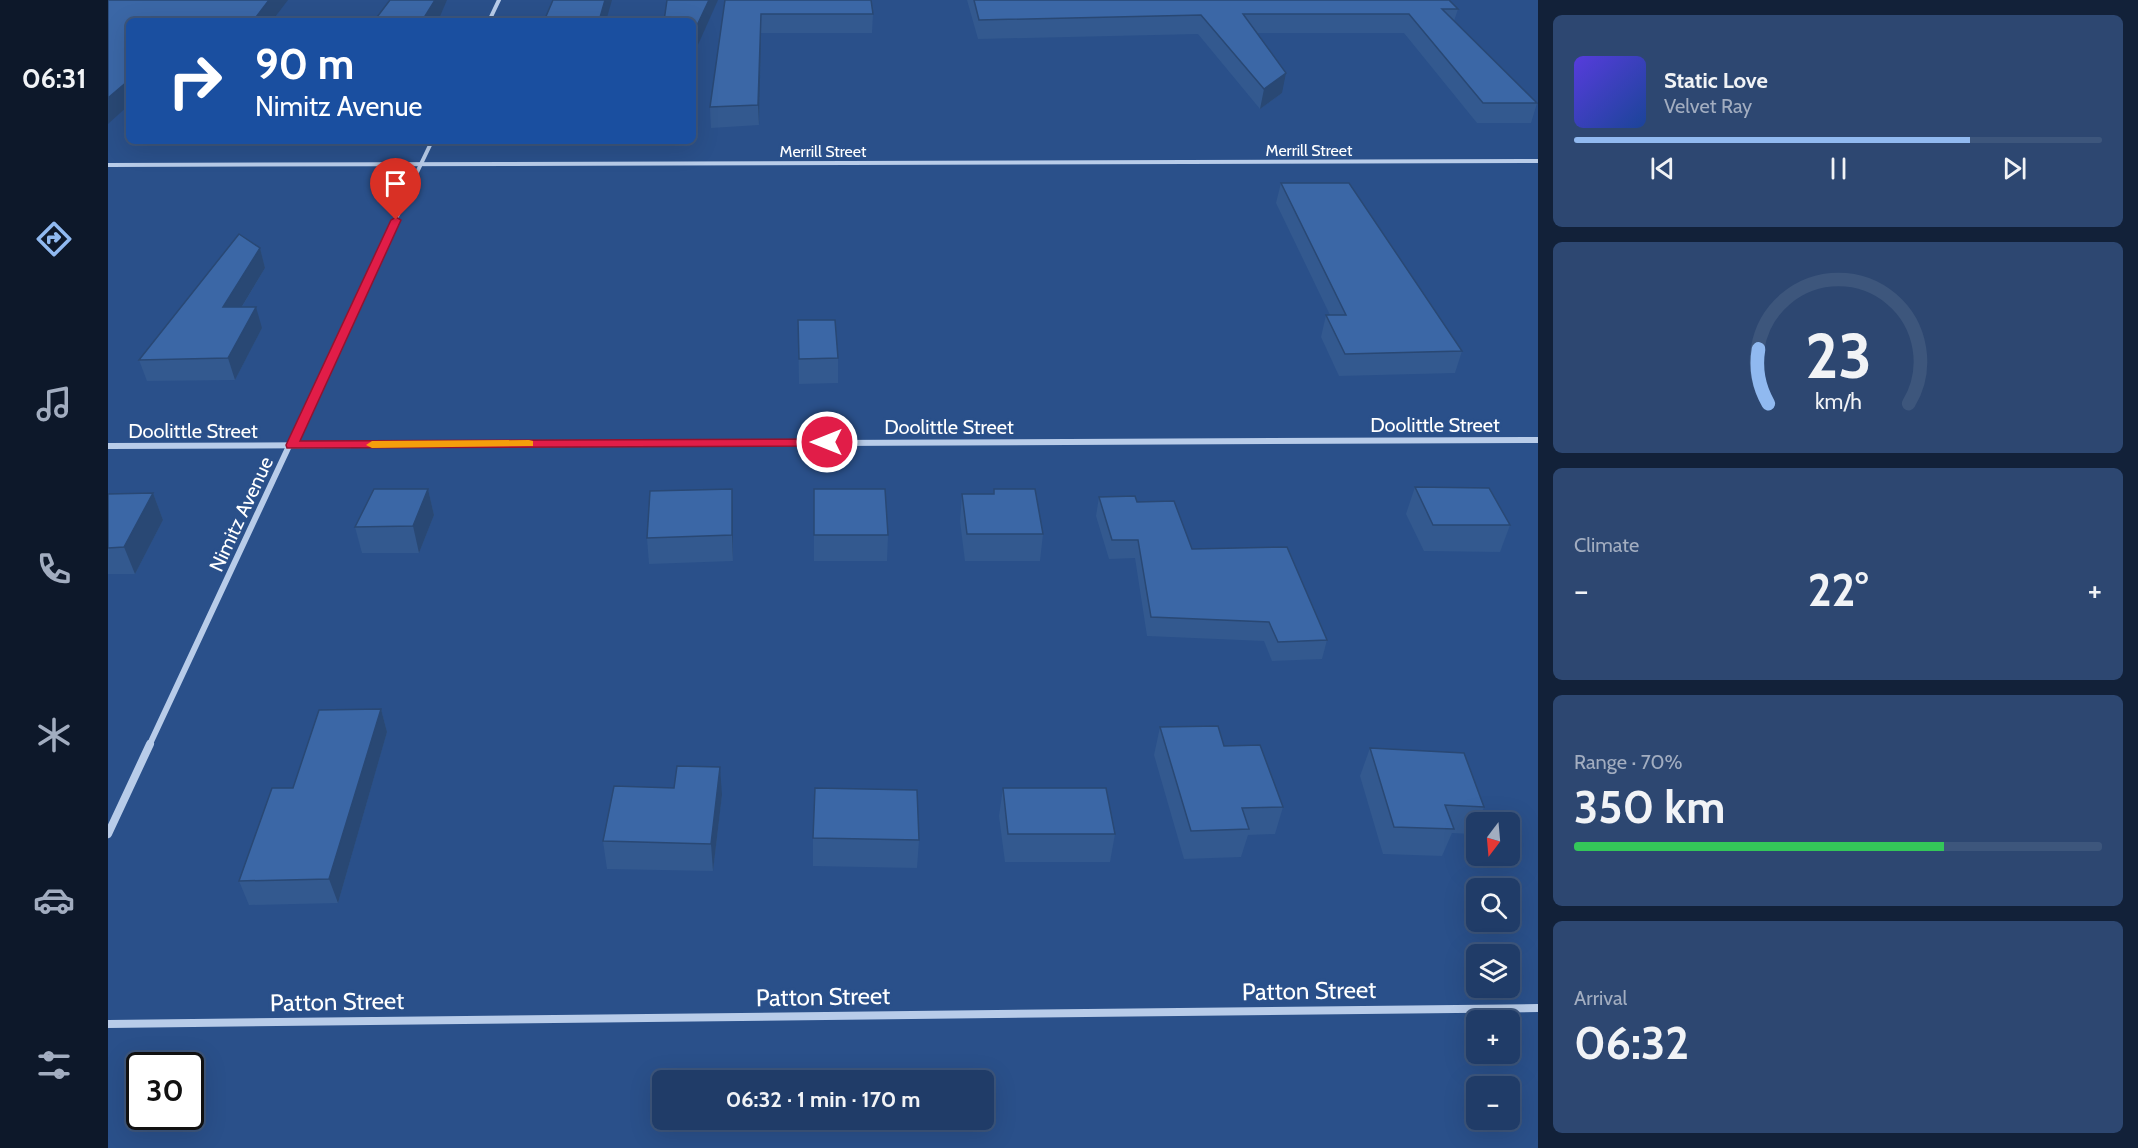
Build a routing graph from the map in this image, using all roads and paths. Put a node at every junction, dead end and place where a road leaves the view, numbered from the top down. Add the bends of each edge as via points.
1 (499, 0) edge
2 (490, 18) edge
3 (431, 144) edge
4 (1538, 162) edge
5 (422, 164) junction
6 (108, 165) edge
7 (1538, 440) edge
8 (292, 445) junction
9 (108, 446) edge
10 (108, 834) edge
11 (1538, 1008) edge
12 (108, 1024) edge

1 - 2 street
3 - 5 street, Nimitz Avenue
4 - 5 street, Merrill Street
5 - 6 street, Merrill Street
5 - 8 street, Nimitz Avenue
7 - 8 street, Doolittle Street
8 - 9 street, Doolittle Street
8 - 10 street, Nimitz Avenue
11 - 12 street, Patton Street

